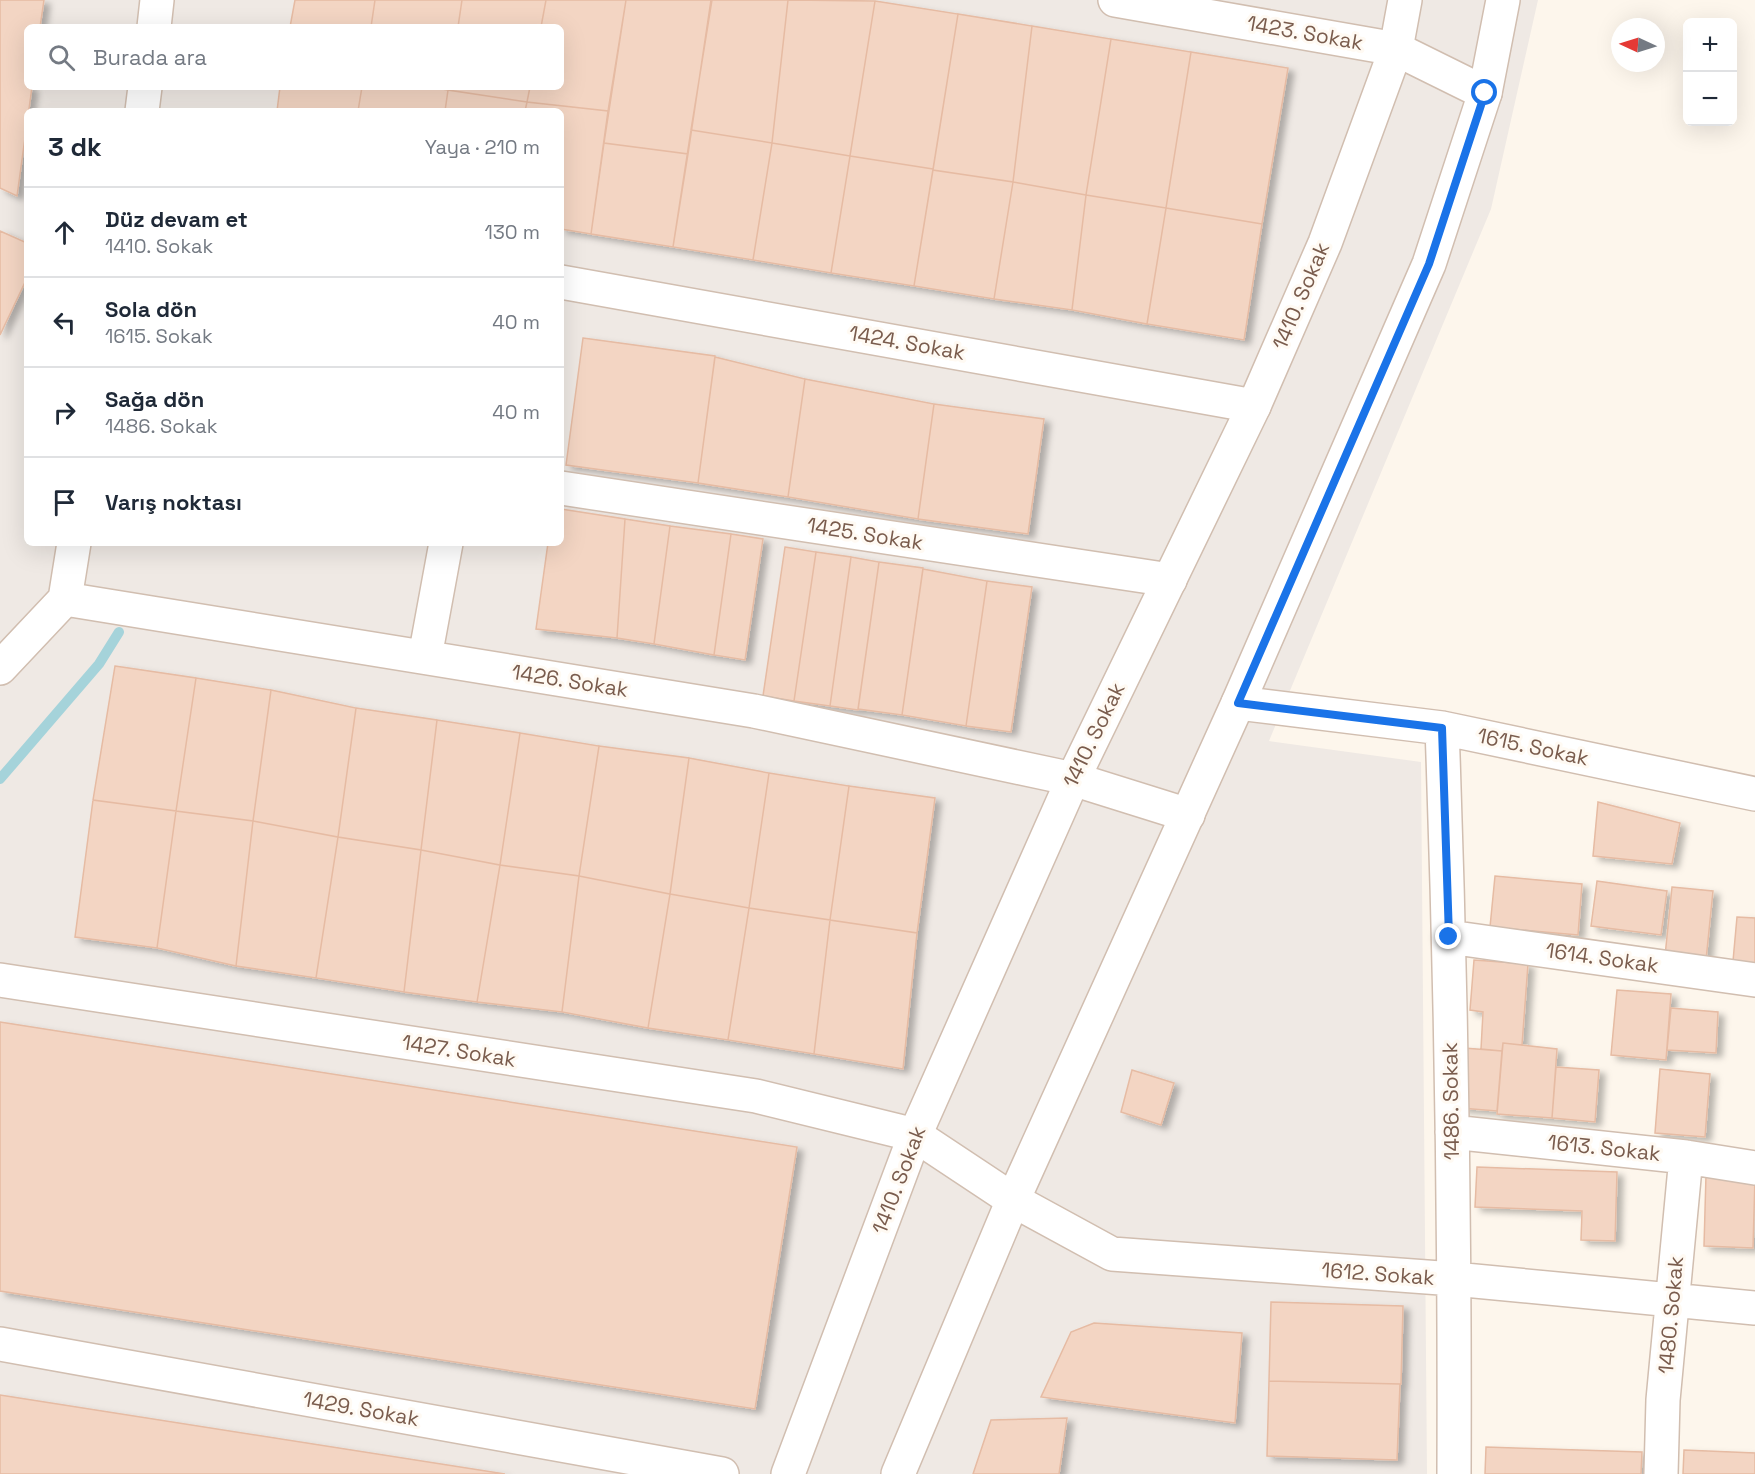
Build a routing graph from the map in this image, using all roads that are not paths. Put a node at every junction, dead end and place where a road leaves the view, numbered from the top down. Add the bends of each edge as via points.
1 (157, 0) edge
2 (1115, 0) edge
3 (1405, 0) edge
4 (1503, 0) edge
5 (154, 24) edge
6 (1396, 49) junction
7 (145, 90) edge
8 (1485, 93) junction
9 (142, 108) edge
10 (564, 283) edge
11 (1254, 406) junction
12 (564, 488) edge
13 (74, 546) edge
14 (445, 546) edge
15 (1170, 580) junction
16 (65, 599) junction
17 (425, 657) junction
18 (0, 668) edge
19 (1238, 703) junction
20 (1442, 728) junction
21 (1073, 779) junction
22 (1755, 794) edge
23 (1188, 815) junction
24 (1449, 937) junction
25 (0, 980) edge
26 (1755, 980) edge
27 (1452, 1132) junction
28 (915, 1135) junction
29 (1686, 1157) junction
30 (1755, 1168) edge
31 (1013, 1200) junction
32 (1454, 1279) junction
33 (1673, 1300) junction
34 (1755, 1308) edge
35 (0, 1344) edge
36 (722, 1474) edge
37 (788, 1474) edge
38 (898, 1474) edge
39 (1454, 1474) edge
40 (1661, 1474) edge

1 - 5 street
2 - 6 street, 1423. Sokak
3 - 6 street, 1410. Sokak
4 - 8 street
6 - 8 street, 1423. Sokak
6 - 11 street, 1410. Sokak via 1325,243
7 - 9 street
8 - 19 street via 1429,264
10 - 11 street, 1424. Sokak
11 - 15 street, 1410. Sokak
12 - 15 street, 1425. Sokak
13 - 16 street
14 - 17 street
15 - 21 street, 1410. Sokak
16 - 17 street, 1426. Sokak
16 - 18 street
17 - 21 street, 1426. Sokak via 754,711
19 - 20 street, 1615. Sokak
19 - 23 street
20 - 22 street, 1615. Sokak
20 - 24 street, 1486. Sokak
21 - 23 street
21 - 28 street, 1410. Sokak
23 - 31 street
24 - 26 street, 1614. Sokak
24 - 27 street, 1486. Sokak
25 - 28 street, 1427. Sokak via 756,1096
27 - 29 street, 1613. Sokak
27 - 32 street, 1486. Sokak
28 - 31 street
28 - 37 street, 1410. Sokak
29 - 30 street, 1613. Sokak
29 - 33 street, 1480. Sokak
31 - 32 street, 1612. Sokak via 1112,1254
31 - 38 street
32 - 33 street, 1612. Sokak
32 - 39 street, 1486. Sokak
33 - 34 street, 1612. Sokak
33 - 40 street, 1480. Sokak
35 - 36 street, 1429. Sokak

